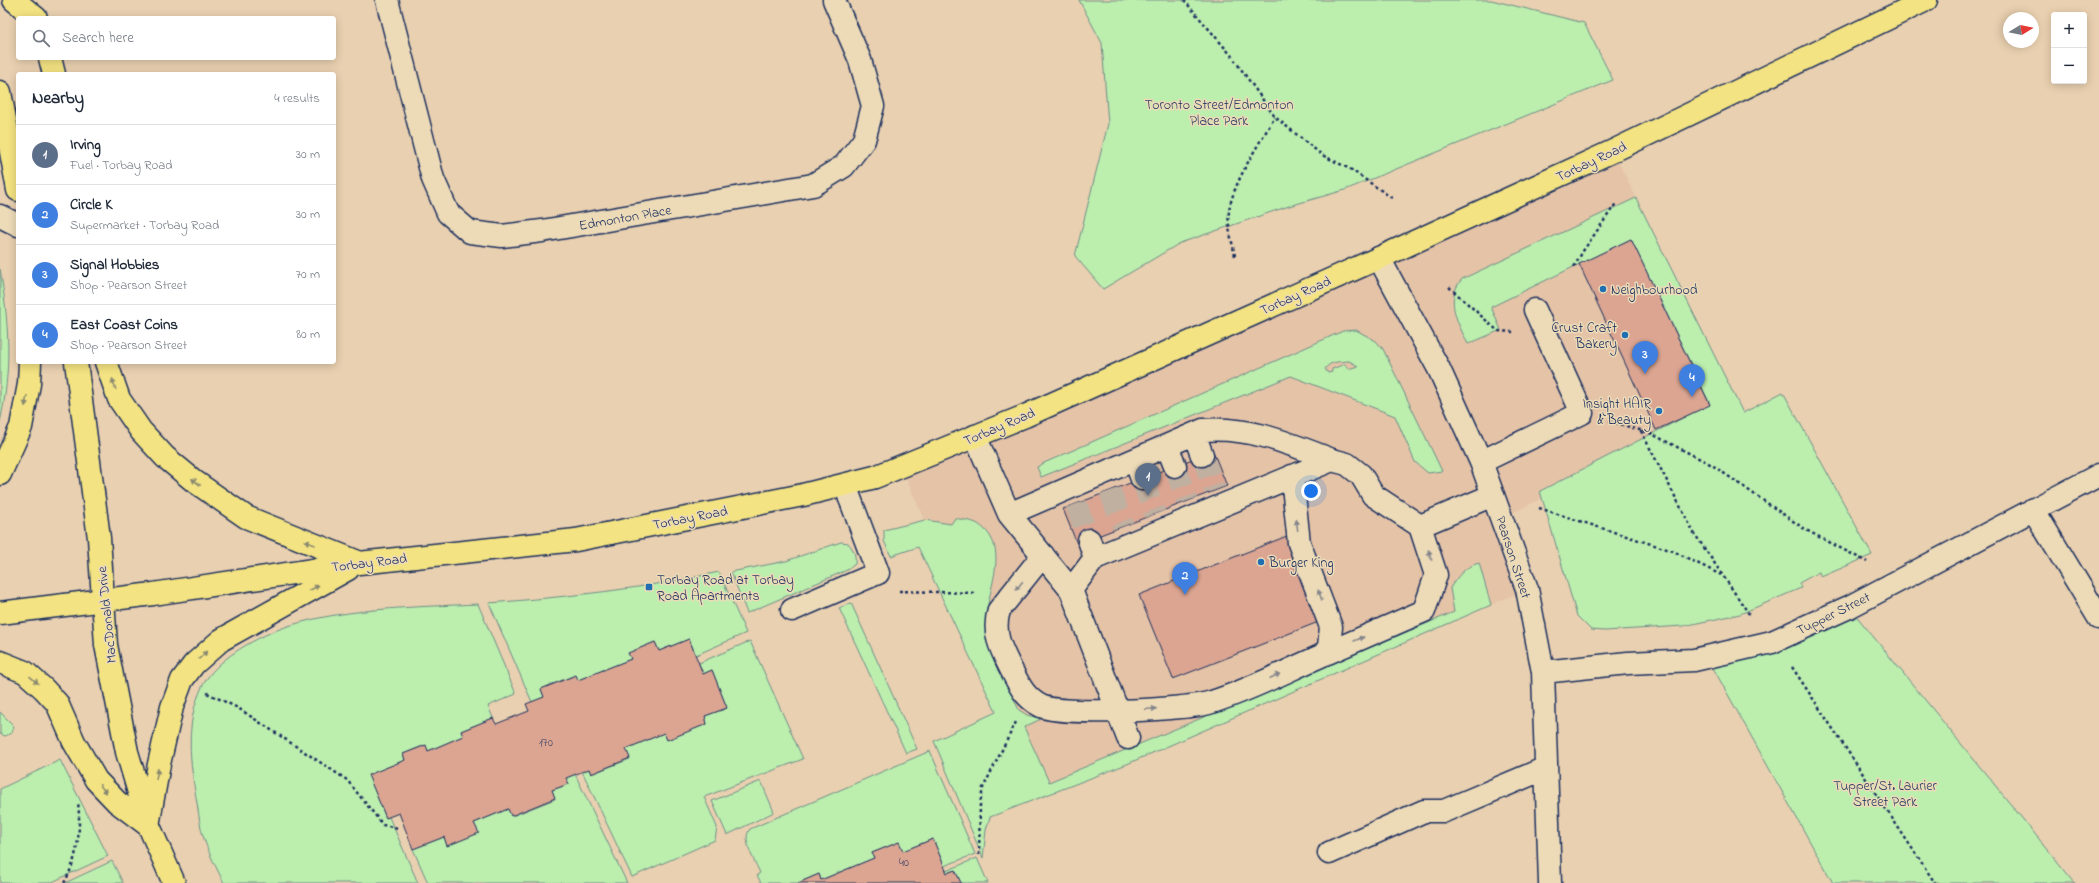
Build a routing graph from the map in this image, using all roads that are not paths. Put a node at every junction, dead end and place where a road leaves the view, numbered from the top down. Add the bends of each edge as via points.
1 (3, 0) edge
2 (14, 0) edge
3 (387, 0) edge
4 (834, 0) edge
5 (1926, 0) edge
6 (0, 6) edge
7 (34, 16) edge
8 (50, 60) edge
9 (54, 72) edge
10 (0, 92) edge
11 (4, 134) edge
12 (16, 182) edge
13 (0, 216) edge
14 (16, 224) edge
15 (1378, 258) junction
16 (1535, 310) dead end
17 (30, 364) edge
18 (76, 364) edge
19 (107, 364) edge
20 (1194, 434) junction
21 (975, 436) junction
22 (1167, 446) junction
23 (1202, 455) tunnel mouth
24 (1332, 460) junction
25 (1481, 462) junction
26 (1174, 466) tunnel mouth
27 (0, 474) edge
28 (2099, 475) edge
29 (1292, 476) junction
30 (845, 485) junction
31 (1493, 495) junction
32 (2033, 509) junction
33 (1009, 514) junction
34 (1420, 526) junction
35 (1043, 556) junction
36 (359, 563) junction
37 (1072, 590) junction
38 (104, 600) junction
39 (792, 610) dead end
40 (0, 613) edge
41 (2099, 618) edge
42 (1323, 655) junction
43 (0, 662) edge
44 (1543, 672) junction
45 (1118, 710) junction
46 (1128, 738) dead end
47 (1546, 768) junction
48 (149, 826) junction
49 (1329, 853) dead end
50 (174, 883) edge
51 (1550, 883) edge

1 - 6 main road
2 - 7 main road
3 - 4 street, Edmonton Place via 433,178 448,213 470,232 502,236 813,185 844,166 864,140 873,106 860,60
5 - 15 main road, Torbay Road via 1613,152
8 - 9 main road
10 - 11 main road
11 - 12 main road
13 - 14 street
15 - 21 main road, Torbay Road
15 - 25 street, Pearson Street via 1439,369
16 - 25 street via 1582,413
17 -> 27 main road via 21,427
18 - 38 main road, MacDonald Drive via 99,538
36 -> 19 main road via 246,517 194,481 165,457 141,431 119,399
20 - 22 street
20 - 23 street
20 - 24 street via 1216,429 1256,432
21 - 30 main road, Torbay Road via 875,477
21 - 33 street
22 - 26 street
22 - 33 street via 1138,469 1073,496
24 - 29 street
24 - 34 street via 1347,464 1361,475 1373,495
25 - 31 street, Pearson Street
28 - 32 street, Tupper Street
29 - 37 street via 1218,498 1092,549
42 -> 29 street via 1329,647 1331,627 1300,543
30 - 36 main road, Torbay Road via 576,540
30 - 39 street via 878,573
31 - 34 street
31 - 44 street, Pearson Street via 1527,589
32 - 41 street
32 - 44 street, Tupper Street via 1849,607 1772,642 1694,660 1628,663
33 - 35 street
42 -> 34 street via 1424,611 1436,575
35 - 37 street
35 -> 45 street via 999,610 996,619 998,643 1023,693 1033,702 1042,707 1066,712
36 - 38 main road, Torbay Road
48 -> 36 main road via 172,707 182,680 194,664 221,640
37 - 45 street
38 - 40 main road, Torbay Road
38 - 48 main road, MacDonald Drive via 106,645 128,752
45 -> 42 street via 1186,708 1210,703
43 -> 48 main road via 25,672 44,688 57,704 74,742 96,780 117,802
44 - 47 street, Pearson Street
45 - 46 street
47 - 49 street via 1444,812 1424,810
47 - 51 street, Pearson Street
48 - 50 main road, MacDonald Drive

